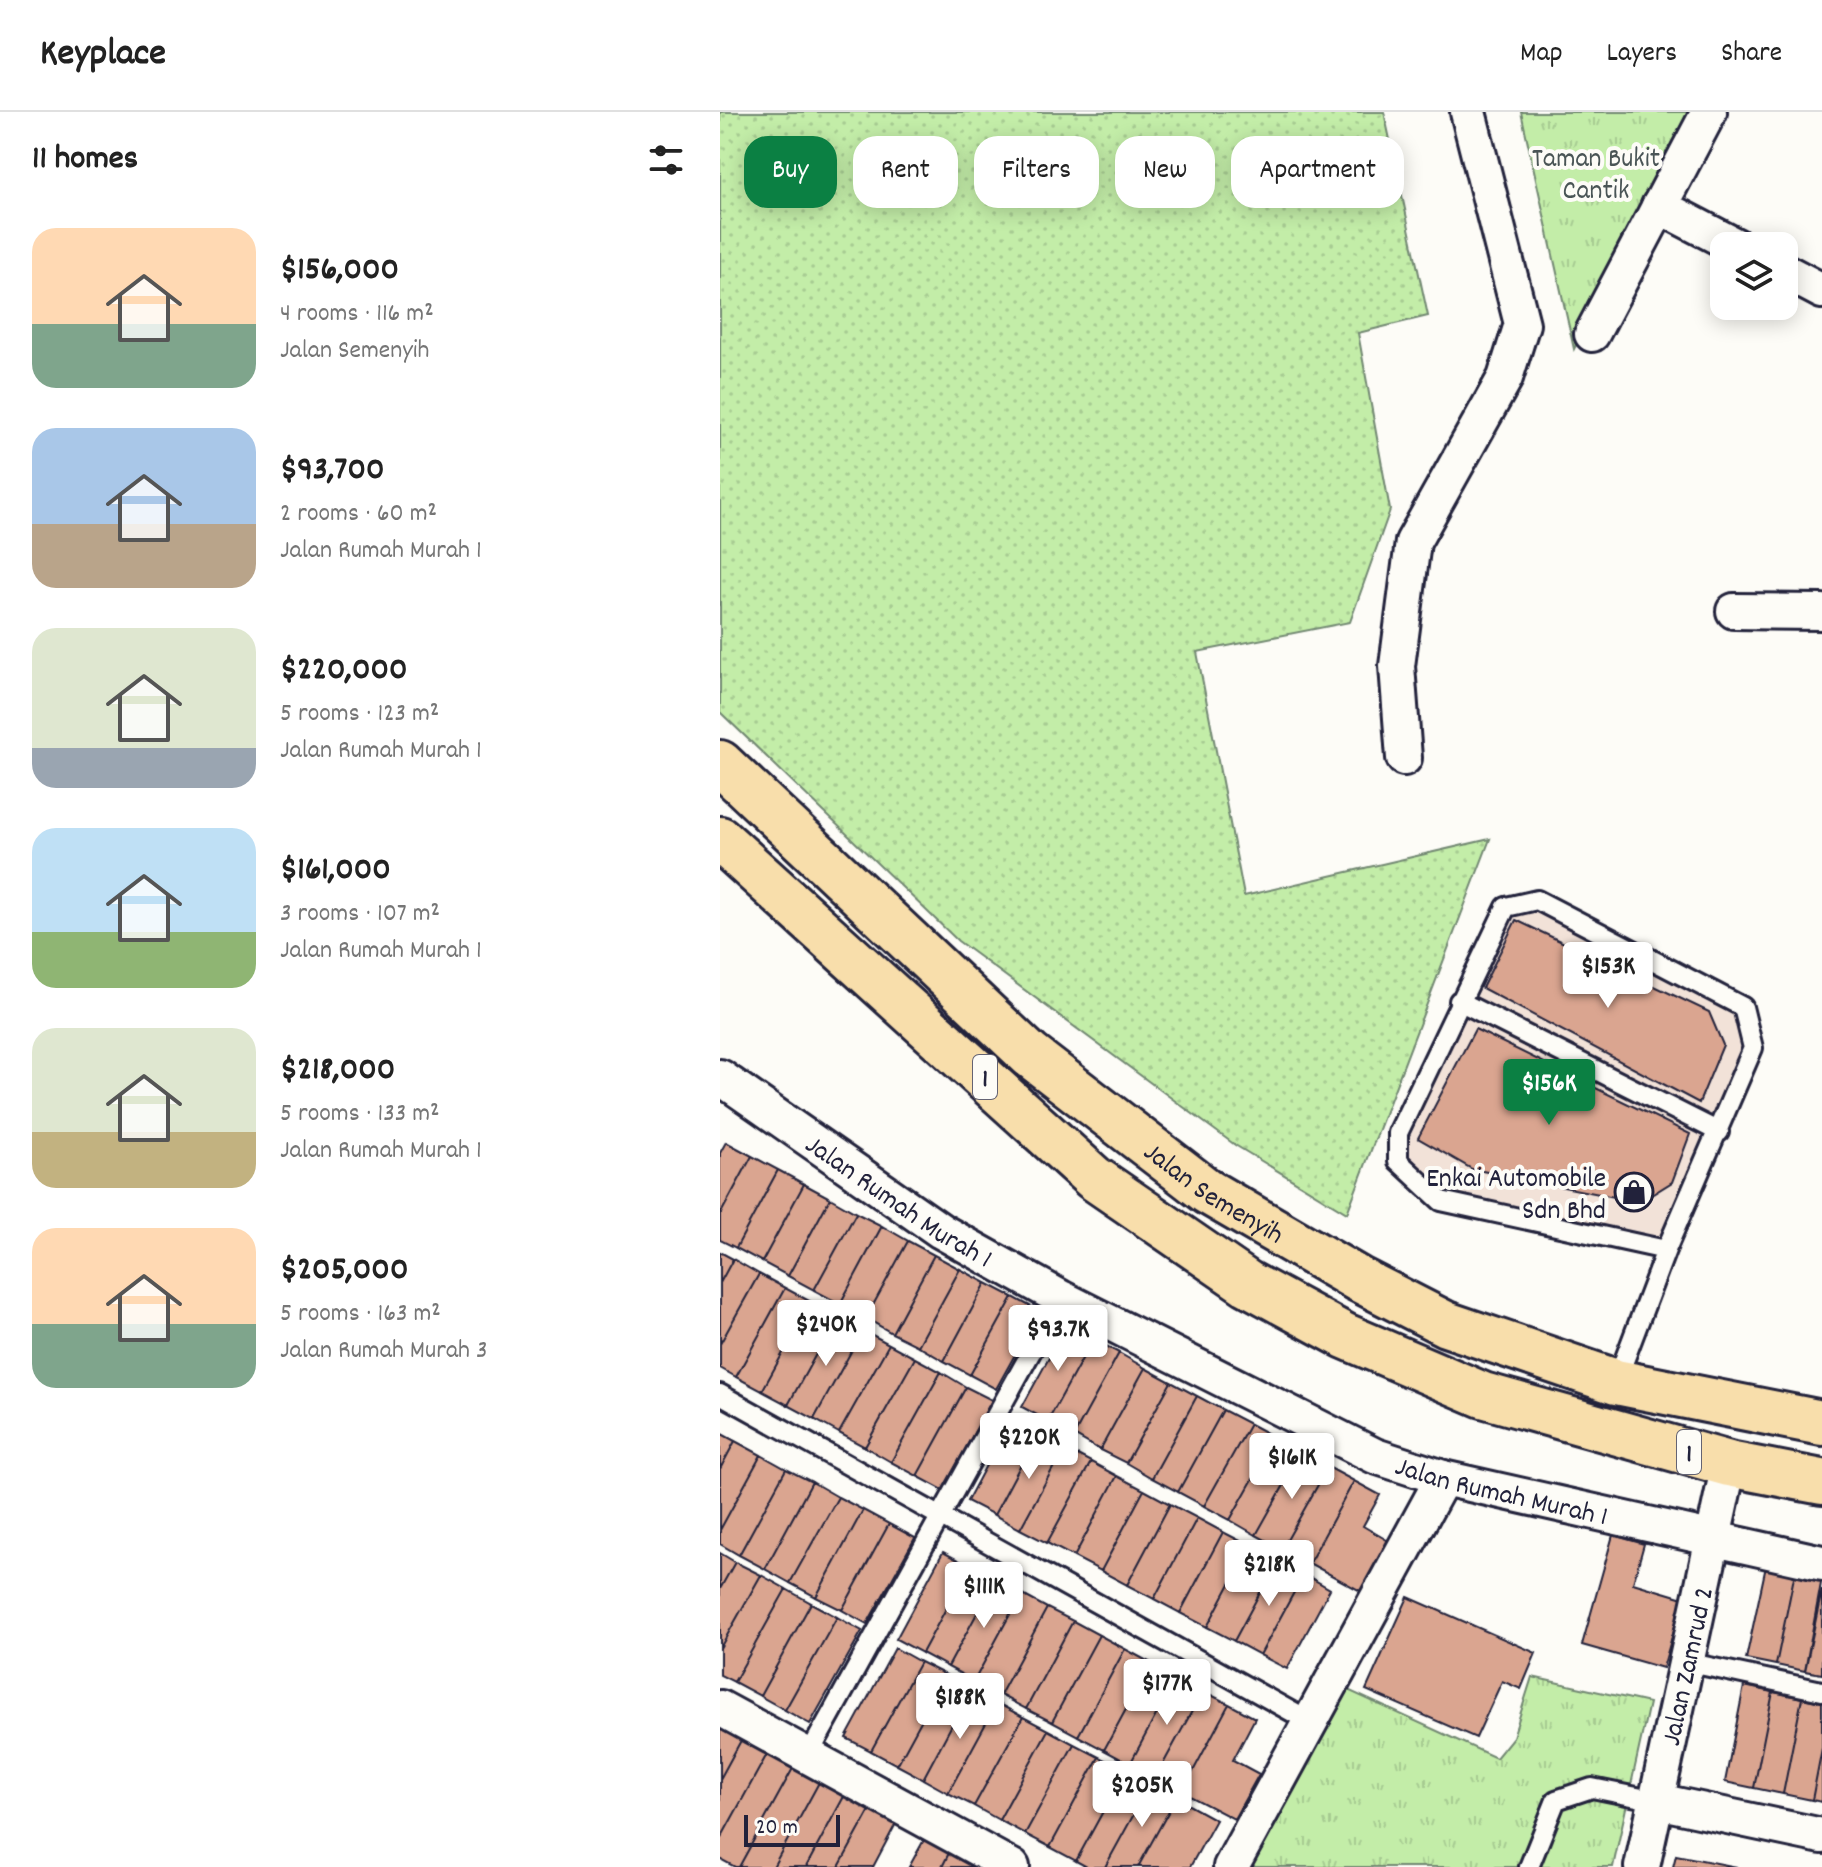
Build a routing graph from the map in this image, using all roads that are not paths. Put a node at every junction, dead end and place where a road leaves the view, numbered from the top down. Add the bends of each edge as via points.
1 (1468, 112) edge
2 (1709, 112) edge
3 (1659, 206) junction
4 (1710, 232) edge
5 (1798, 278) edge
6 (1822, 291) edge
7 (1592, 334) dead end
8 (1734, 611) dead end
9 (1822, 612) edge
10 (1404, 758) dead end
11 (720, 763) edge
12 (725, 857) edge
13 (1459, 1001) junction
14 (720, 1077) edge
15 (1719, 1132) junction
16 (1666, 1250) junction
17 (1061, 1298) junction
18 (1616, 1382) junction
19 (720, 1394) edge
20 (1822, 1423) edge
21 (1729, 1464) junction
22 (1443, 1478) junction
23 (1822, 1482) edge
24 (939, 1517) junction
25 (1713, 1539) junction
26 (1822, 1563) edge
27 (1686, 1662) junction
28 (1822, 1691) edge
29 (720, 1708) edge
30 (1312, 1723) junction
31 (808, 1756) junction
32 (1657, 1801) junction
33 (1822, 1836) edge
34 (1012, 1867) edge
35 (1231, 1867) edge
36 (1529, 1867) edge
37 (1642, 1867) edge

1 - 10 street via 1522,324 1505,378 1413,542 1397,666
2 - 3 street
3 - 4 street
3 - 7 street
5 - 6 street
8 - 9 street
11 - 18 main road, Jalan Semenyih / 1 via 1030,1055 1208,1192 1446,1324
12 - 21 main road, Jalan Semenyih / 1 via 1094,1178 1247,1283 1345,1336 1483,1395
13 - 15 lane
13 - 15 lane via 1506,907 1537,900 1743,1007 1753,1048
13 - 16 lane via 1398,1133 1398,1161 1441,1201
14 - 17 street, Jalan Rumah Murah 1 via 941,1231
15 - 16 lane
16 - 18 lane
17 - 22 street, Jalan Rumah Murah 1 via 1375,1456
17 - 24 lane
18 - 20 main road, Jalan Semenyih / 1
19 - 24 lane
21 - 23 main road, Jalan Semenyih / 1
21 - 25 street, Jalan Zamrud 2
22 - 25 street, Jalan Rumah Murah 1
22 - 30 street
24 - 30 lane
24 - 31 lane
25 - 26 street, Jalan Rumah Murah 1
25 - 27 street, Jalan Zamrud 2
27 - 28 lane
27 - 32 street, Jalan Zamrud 2
29 - 31 street
30 - 35 street
31 - 34 street
32 - 33 street
32 - 36 lane via 1592,1788 1556,1800
32 - 37 street, Jalan Zamrud 2

